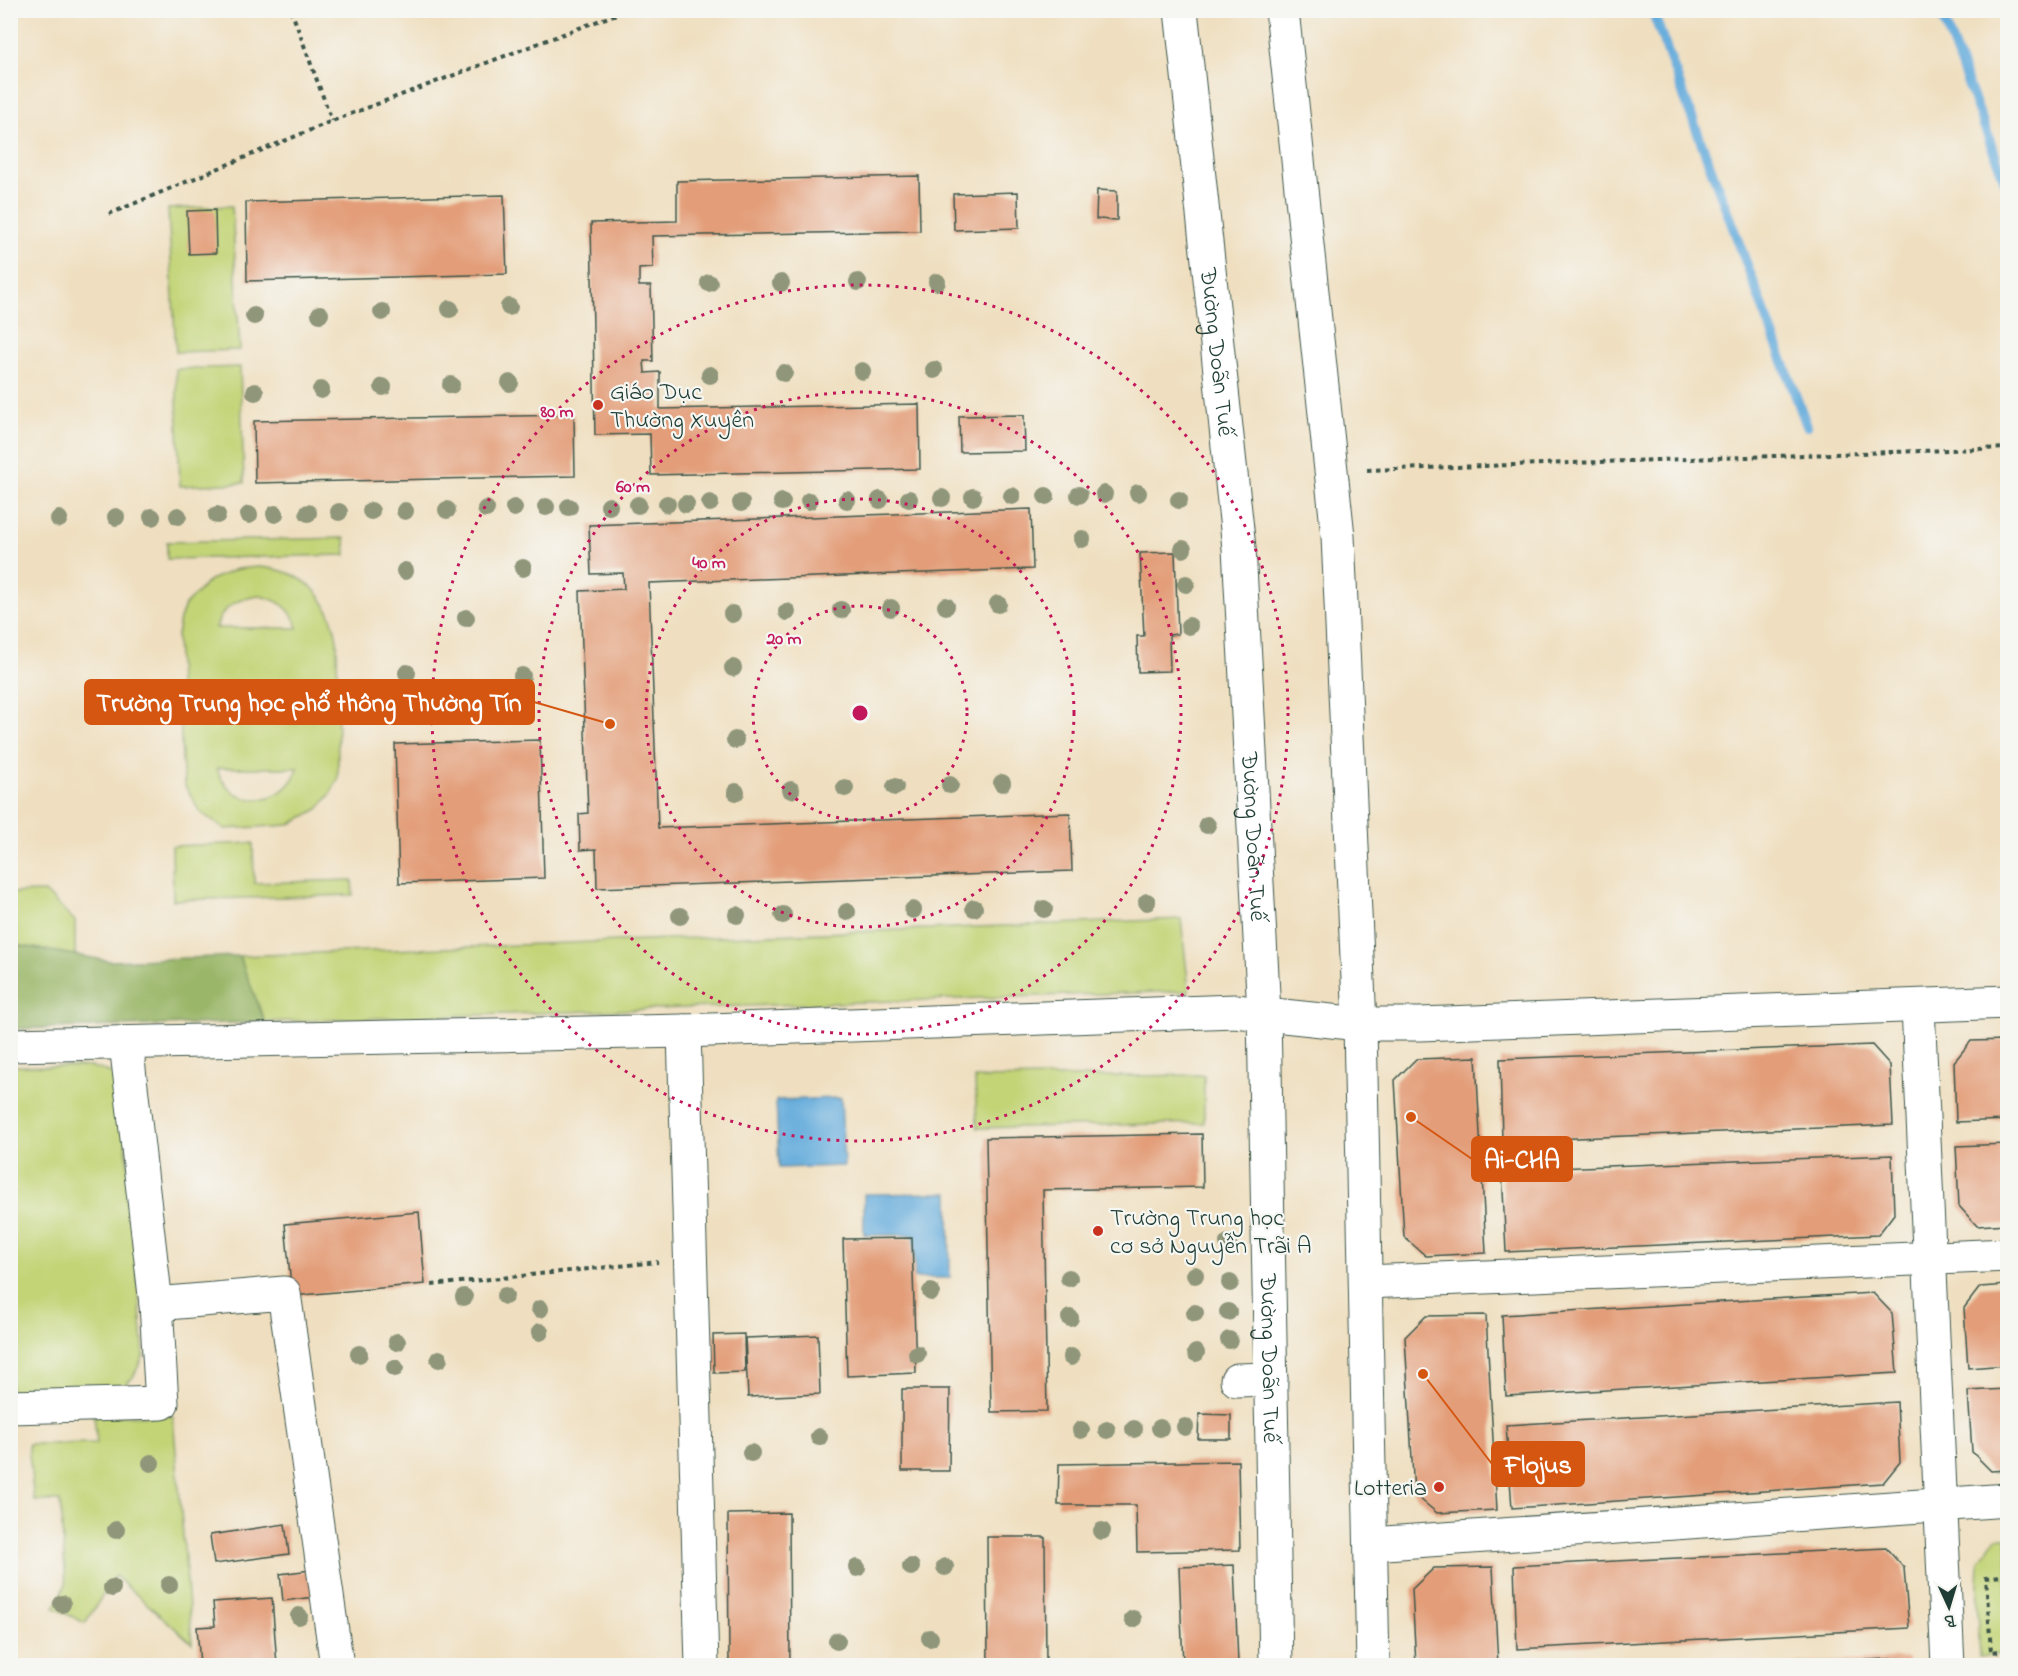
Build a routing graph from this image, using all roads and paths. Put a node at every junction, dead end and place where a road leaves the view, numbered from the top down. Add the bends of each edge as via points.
1 (291, 10) edge
2 (627, 10) edge
3 (1181, 10) edge
4 (1282, 10) edge
5 (332, 121) junction
6 (109, 214) dead end
7 (2007, 448) edge
8 (1364, 470) dead end
9 (2007, 1002) edge
10 (1918, 1007) junction
11 (1264, 1013) junction
12 (1360, 1024) junction
13 (684, 1031) junction
14 (126, 1043) junction
15 (10, 1045) edge
16 (2007, 1255) edge
17 (1931, 1258) junction
18 (690, 1259) junction
19 (1366, 1282) junction
20 (432, 1286) dead end
21 (156, 1304) junction
22 (1271, 1379) junction
23 (1237, 1380) dead end
24 (10, 1407) edge
25 (2007, 1500) edge
26 (1940, 1504) junction
27 (1371, 1544) junction
28 (2007, 1575) edge
29 (2007, 1650) edge
30 (337, 1665) edge
31 (702, 1665) edge
32 (1276, 1665) edge
33 (1373, 1665) edge
34 (1948, 1665) edge

1 - 5 path
2 - 5 path
3 - 11 street, Đường Doãn Tuế via 1239,548
4 - 12 street via 1338,536
5 - 6 path
7 - 8 path
9 - 10 street
10 - 12 street
10 - 17 street
11 - 12 street
11 - 13 street
11 - 22 street, Đường Doãn Tuế
12 - 19 street
13 - 14 street
13 - 18 street
14 - 15 street
14 - 21 street
16 - 17 street
17 - 19 street
17 - 26 street
18 - 20 path
18 - 31 street
19 - 27 street
21 - 24 street via 162,1403
21 - 30 street via 284,1293
22 - 23 street
22 - 32 street, Đường Doãn Tuế
25 - 26 street
26 - 27 street
26 - 34 street
27 - 33 street
28 - 29 path via 1986,1578 1991,1652

